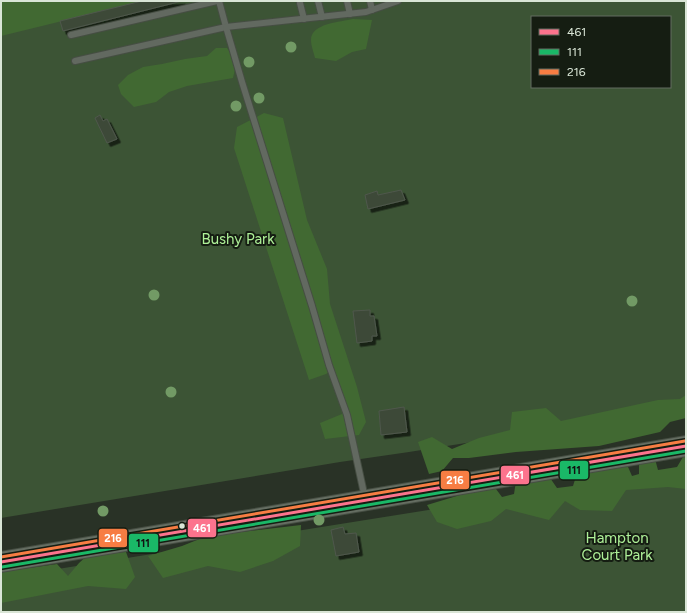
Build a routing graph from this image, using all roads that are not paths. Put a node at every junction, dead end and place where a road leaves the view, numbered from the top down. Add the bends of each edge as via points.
1 (218, 1) edge
2 (318, 1) edge
3 (347, 1) edge
4 (370, 1) edge
5 (398, 1) edge
6 (300, 3) dead end
7 (388, 3) edge
8 (372, 10) junction
9 (350, 14) junction
10 (322, 17) junction
11 (304, 19) junction
12 (226, 27) junction
13 (71, 35) dead end
14 (75, 61) dead end
15 (686, 446) edge
16 (365, 500) junction
17 (1, 562) edge

1 - 12 lane
1 - 13 lane
2 - 10 lane
3 - 9 lane
4 - 8 lane
5 - 7 lane
6 - 11 lane
7 - 8 lane
8 - 9 lane
9 - 10 lane
10 - 11 lane
11 - 12 lane
12 - 14 lane
12 - 16 lane via 328,365 347,415
15 - 16 main road
16 - 17 main road

